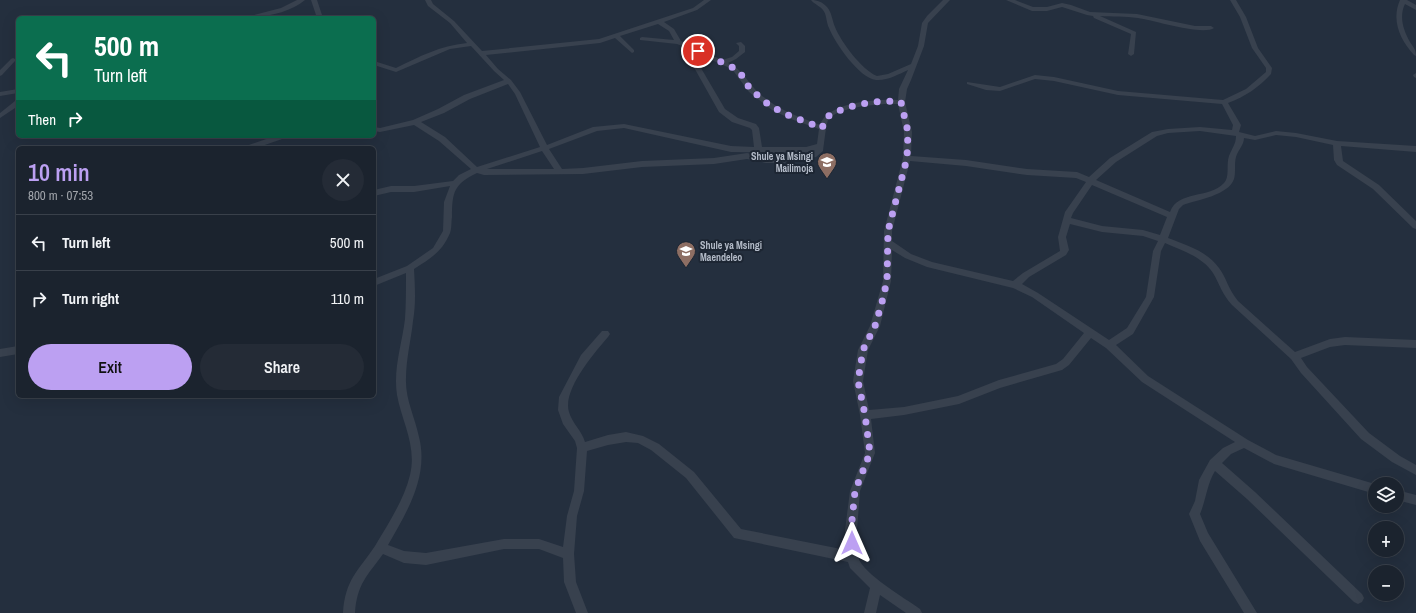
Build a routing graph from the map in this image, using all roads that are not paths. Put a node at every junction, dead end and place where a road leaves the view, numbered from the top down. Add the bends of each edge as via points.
1 (302, 0) edge
2 (314, 0) edge
3 (428, 0) edge
4 (708, 0) edge
5 (814, 0) edge
6 (946, 0) edge
7 (1009, 0) edge
8 (1233, 0) edge
9 (1403, 0) edge
10 (1416, 8) edge
11 (1089, 14) junction
12 (259, 16) edge
13 (319, 16) edge
14 (660, 22) junction
15 (1211, 28) dead end
16 (616, 36) junction
17 (642, 39) dead end
18 (678, 42) junction
19 (739, 43) dead end
20 (472, 44) junction
21 (685, 46) junction
22 (632, 51) dead end
23 (481, 53) junction
24 (1131, 54) dead end
25 (1416, 54) edge
26 (13, 60) dead end
27 (723, 62) junction
28 (376, 64) edge
29 (914, 65) junction
30 (0, 74) edge
31 (509, 81) junction
32 (969, 83) dead end
33 (16, 91) edge
34 (0, 94) edge
35 (901, 102) junction
36 (1224, 102) junction
37 (16, 104) edge
38 (0, 116) edge
39 (415, 122) junction
40 (822, 128) junction
41 (376, 129) edge
42 (1232, 132) junction
43 (274, 138) edge
44 (1240, 139) junction
45 (1337, 142) junction
46 (254, 146) edge
47 (820, 146) junction
48 (545, 149) junction
49 (758, 149) junction
50 (1408, 149) junction
51 (1416, 149) edge
52 (907, 158) junction
53 (1416, 158) edge
54 (476, 170) junction
55 (560, 171) junction
56 (1091, 180) junction
57 (455, 184) junction
58 (376, 192) edge
59 (1172, 216) junction
60 (1066, 220) junction
61 (1416, 226) edge
62 (1163, 239) junction
63 (888, 243) junction
64 (410, 268) junction
65 (376, 282) edge
66 (1015, 285) junction
67 (1090, 333) junction
68 (605, 334) dead end
69 (1416, 344) edge
70 (1109, 345) junction
71 (16, 350) edge
72 (0, 353) edge
73 (1294, 356) junction
74 (865, 415) junction
75 (1244, 443) junction
76 (582, 448) junction
77 (1214, 463) junction
78 (1416, 470) edge
79 (1368, 487) edge
80 (1404, 497) edge
81 (1416, 500) edge
82 (380, 547) junction
83 (568, 554) junction
84 (852, 557) junction
85 (876, 586) junction
86 (1358, 598) dead end
87 (349, 613) edge
88 (582, 613) edge
89 (870, 613) edge
90 (916, 613) edge
91 (1251, 613) edge

1 - 12 street
2 - 13 street
3 - 20 street via 430,5 452,22
4 - 14 street via 695,9
5 - 29 street via 826,11 832,28 868,76 883,77
6 - 29 street via 925,23
7 - 11 street via 1032,9 1062,5
8 - 36 street via 1243,17 1255,48 1269,68 1269,73 1246,92
9 - 10 street
9 - 25 street via 1399,7 1402,32 1409,47
11 - 15 street via 1136,16 1195,28
11 - 24 street via 1134,33
14 - 16 street
14 - 18 street via 672,30
16 - 22 street
16 - 23 street via 592,42
17 - 18 street
18 - 21 street
19 - 27 street via 742,52
20 - 23 street
20 - 28 street via 449,47 396,70
21 - 27 street
21 - 49 street via 722,110 735,120 753,126 756,130
23 - 31 street
26 - 30 street
27 - 40 street via 741,74 750,89 768,104 783,113
29 - 35 street via 903,89
31 - 39 street via 467,97
31 - 48 street
32 - 36 street via 1000,89 1035,77 1118,93
33 - 34 street
35 - 40 street via 869,103 843,109 826,118
35 - 52 street via 908,132
36 - 42 street via 1237,125 1236,131
37 - 38 street
39 - 41 street
39 - 54 street via 442,139
40 - 47 street via 823,138
42 - 44 street
42 - 56 street via 1200,129 1155,134 1113,160
43 - 46 street
44 - 45 street via 1276,133
44 - 59 street via 1232,157 1227,185 1218,191 1180,203
45 - 50 street
45 - 61 street via 1340,163 1376,187
47 - 49 street via 806,150
47 - 55 street via 819,151 813,155 783,160 747,156 714,161
48 - 49 street via 596,129 624,126 731,150
48 - 54 street
48 - 55 street
50 - 51 street
50 - 53 street
52 - 56 street via 1027,172 1066,173
52 - 63 street via 890,218
54 - 55 street
54 - 57 street via 462,176
56 - 59 street
56 - 60 street
57 - 58 street via 414,189 391,188
57 - 64 street via 448,202 447,231 442,242 436,250
59 - 62 street
60 - 62 street via 1102,229 1143,233
60 - 66 street via 1062,237 1065,250 1063,253 1026,275
62 - 70 street via 1157,251 1150,297 1130,331
62 - 73 street via 1196,253 1208,262 1216,270 1235,303
63 - 66 street via 908,256 930,265
63 - 74 street via 885,288 875,326 863,350 858,381
64 - 65 street
64 - 82 street via 409,318 401,377 405,407 416,437 417,466 409,493
66 - 67 street via 1035,295
67 - 70 street
67 - 74 street via 1066,362 1058,367 999,384 958,400 904,411
68 - 76 street via 584,358 564,396 563,410
69 - 73 street via 1345,341
70 - 75 street via 1145,379
71 - 72 street
73 - 78 street via 1365,436
74 - 84 street via 870,453 855,491 851,530
75 - 77 street via 1227,451
75 - 79 street via 1274,460
76 - 83 street via 579,491 572,516
76 - 84 street via 626,437 638,439 655,447 690,474 738,534
77 - 86 street via 1243,487
77 - 91 street via 1204,480 1200,501 1194,514 1204,537
80 - 81 street
82 - 83 street via 404,557 426,559 504,544 540,544
82 - 87 street via 353,585
83 - 88 street via 570,582
84 - 85 street via 860,572
85 - 89 street
85 - 90 street

